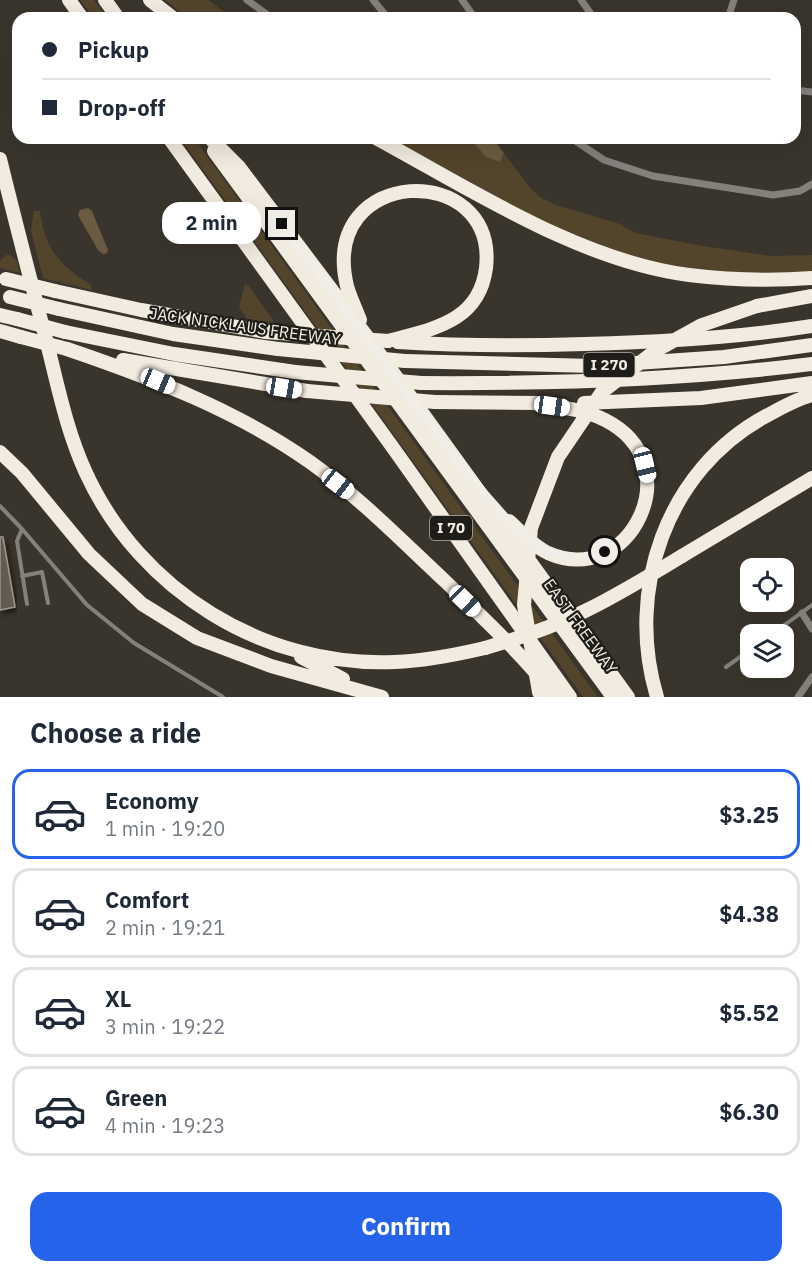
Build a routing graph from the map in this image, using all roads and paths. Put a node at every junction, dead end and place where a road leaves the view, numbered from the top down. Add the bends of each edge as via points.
1 (150, 0) edge
2 (247, 0) edge
3 (373, 0) edge
4 (165, 12) edge
5 (264, 12) edge
6 (383, 12) edge
7 (173, 144) edge
8 (209, 144) edge
9 (216, 144) edge
10 (387, 144) edge
11 (580, 144) edge
12 (0, 159) edge
13 (812, 184) edge
14 (3, 278) edge
15 (812, 278) edge
16 (5, 295) edge
17 (812, 296) edge
18 (0, 315) edge
19 (812, 326) edge
20 (0, 332) edge
21 (368, 338) junction
22 (387, 341) junction
23 (812, 345) edge
24 (68, 349) junction
25 (812, 364) edge
26 (812, 383) edge
27 (812, 395) edge
28 (534, 403) junction
29 (0, 452) edge
30 (468, 475) junction
31 (812, 478) edge
32 (0, 506) edge
33 (22, 529) junction
34 (22, 576) junction
35 (48, 603) dead end
36 (27, 604) dead end
37 (812, 604) edge
38 (802, 612) junction
39 (786, 624) edge
40 (812, 629) edge
41 (278, 645) junction
42 (740, 657) edge
43 (726, 667) dead end
44 (812, 676) edge
45 (367, 691) junction
46 (223, 697) edge
47 (382, 697) edge
48 (542, 697) edge
49 (556, 697) edge
50 (570, 697) edge
51 (613, 697) edge
52 (628, 697) edge
53 (657, 697) edge
54 (798, 697) edge

1 - 4 highway
2 - 5 street
3 - 6 street
7 - 50 highway, I 70
8 - 51 highway, EAST FREEWAY / I 70
9 - 21 highway via 239,167
10 - 15 highway via 523,219 599,252 688,275 749,280
11 - 13 street via 604,160 653,176 773,195 800,191
12 - 41 highway via 69,430 98,496 127,540 168,583 225,623
14 - 22 highway, bridge via 151,312 266,332
16 - 23 highway, JACK NICKLAUS FREEWAY / I 270, bridge via 173,334 405,362 592,366 724,357
17 - 48 highway, bridge via 757,306 702,325 655,351 602,392 558,457 531,528 524,605
18 - 25 highway, I 270, bridge via 174,354 295,372 421,383 597,382
19 - 22 highway via 652,343 456,346
20 - 24 highway, bridge
21 - 22 highway via 345,272 345,249 353,226 369,206 389,194 418,189 442,195 460,205 479,227 487,259 483,285 473,303 454,320
21 - 30 highway
24 - 28 highway, bridge via 307,391 435,402
24 - 49 highway via 198,398 310,462 427,564 523,658
26 - 28 highway via 679,400
27 - 53 highway via 780,408 729,440 694,478 674,508 654,558 646,600 646,646
28 - 30 highway via 569,408 605,420 635,447 648,477 647,496 627,535 591,557 548,552 525,537
29 - 45 highway via 89,554 142,604 197,638 271,666
30 - 52 highway
31 - 41 highway, bridge via 591,608 485,648 394,662 343,660
32 - 33 lane
33 - 34 lane via 17,541
33 - 46 lane via 87,606 134,643
34 - 35 lane via 42,572
34 - 36 lane
37 - 38 lane
38 - 39 lane
38 - 40 street
41 - 45 highway
42 - 43 lane
44 - 54 street
45 - 47 highway

